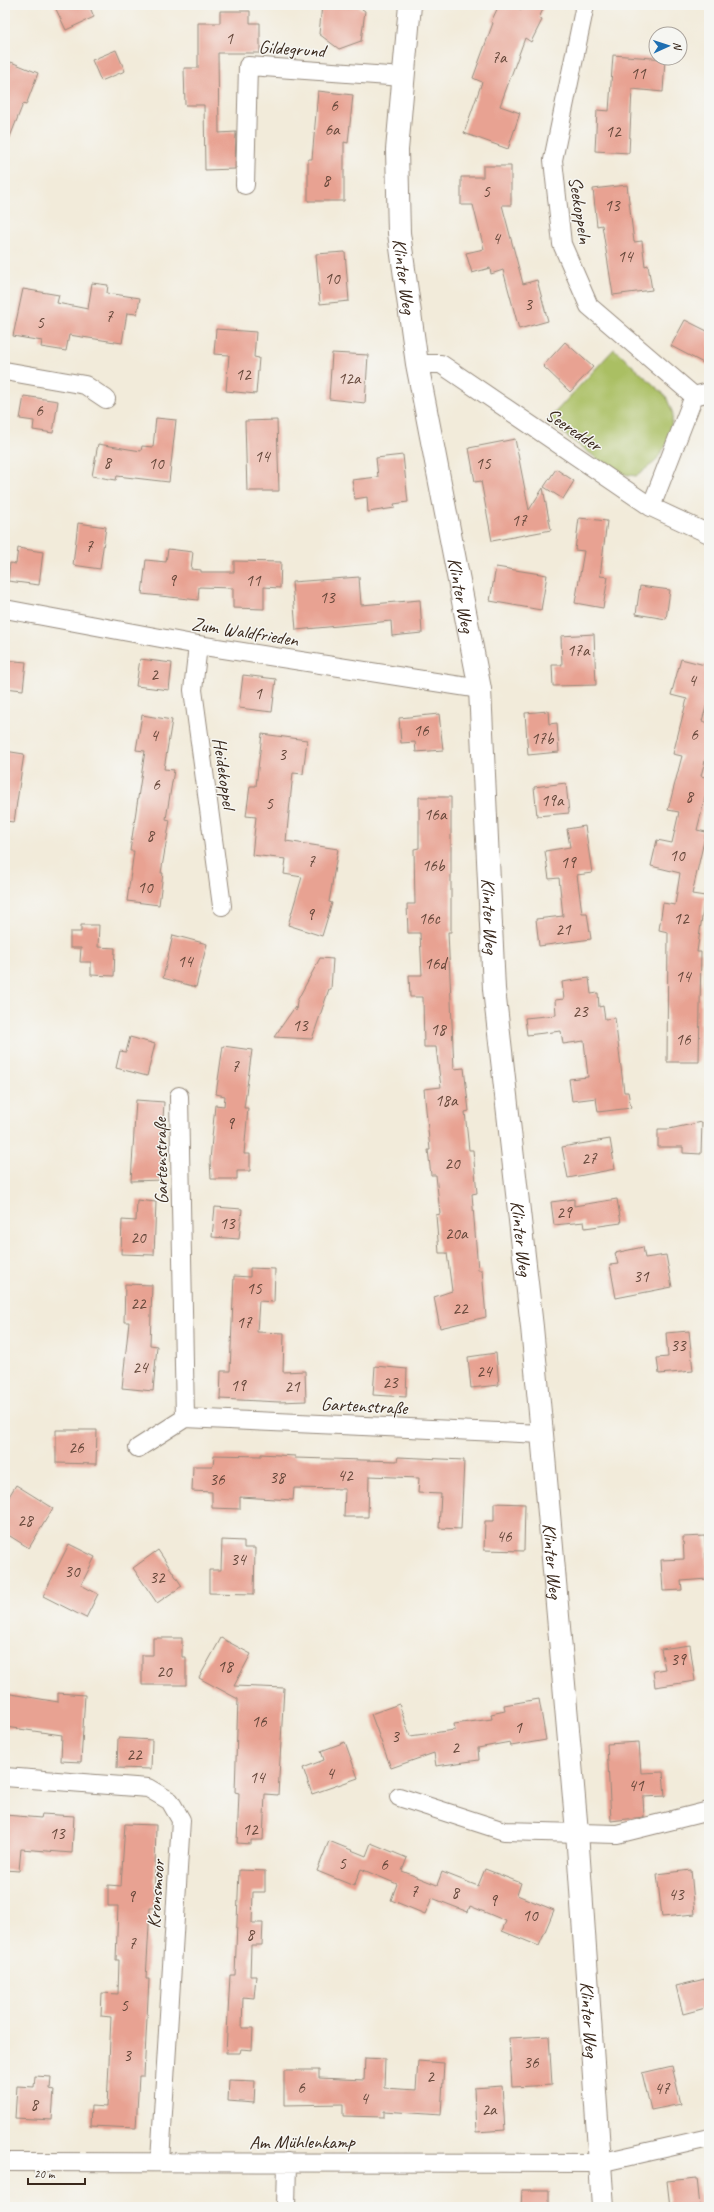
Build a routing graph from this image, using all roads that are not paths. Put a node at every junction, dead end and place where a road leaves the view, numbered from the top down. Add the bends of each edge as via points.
1 (410, 5) edge
2 (585, 5) edge
3 (403, 77) junction
4 (245, 185) dead end
5 (417, 364) junction
6 (5, 371) edge
7 (701, 394) edge
8 (106, 399) dead end
9 (651, 507) junction
10 (709, 534) edge
11 (5, 609) edge
12 (198, 645) junction
13 (480, 689) junction
14 (222, 906) dead end
15 (179, 1096) dead end
16 (185, 1418) junction
17 (542, 1434) junction
18 (138, 1448) dead end
19 (5, 1777) edge
20 (399, 1797) dead end
21 (709, 1811) edge
22 (577, 1832) junction
23 (709, 2138) edge
24 (160, 2161) junction
25 (5, 2162) edge
26 (287, 2162) junction
27 (599, 2163) junction
28 (286, 2207) edge
29 (603, 2207) edge

1 - 3 street, Klinter Weg
2 - 7 street, Seekoppeln via 553,160 562,244 589,306
3 - 4 street, Gildegrund via 248,66
3 - 5 street, Klinter Weg via 397,150 399,233
5 - 9 street, Seeredder via 441,364
5 - 13 street, Klinter Weg
6 - 8 street via 85,385
7 - 9 street, Seekoppeln
9 - 10 street, Seeredder
11 - 12 street, Zum Waldfrieden
12 - 13 street, Zum Waldfrieden
12 - 14 street, Heidekoppel via 193,690
13 - 17 street, Klinter Weg via 494,989
15 - 16 street, Gartenstraße
16 - 17 street, Gartenstraße
16 - 18 street
17 - 22 street, Klinter Weg
19 - 24 street, Kronsmoor via 148,1788 170,1801 181,1820
20 - 22 street via 504,1831
21 - 22 street via 617,1834
22 - 27 street, Klinter Weg
23 - 27 street, Am Mühlenkamp
24 - 25 street, Am Mühlenkamp
24 - 26 street, Am Mühlenkamp
26 - 27 street, Am Mühlenkamp
26 - 28 street
27 - 29 street, Klinter Weg

